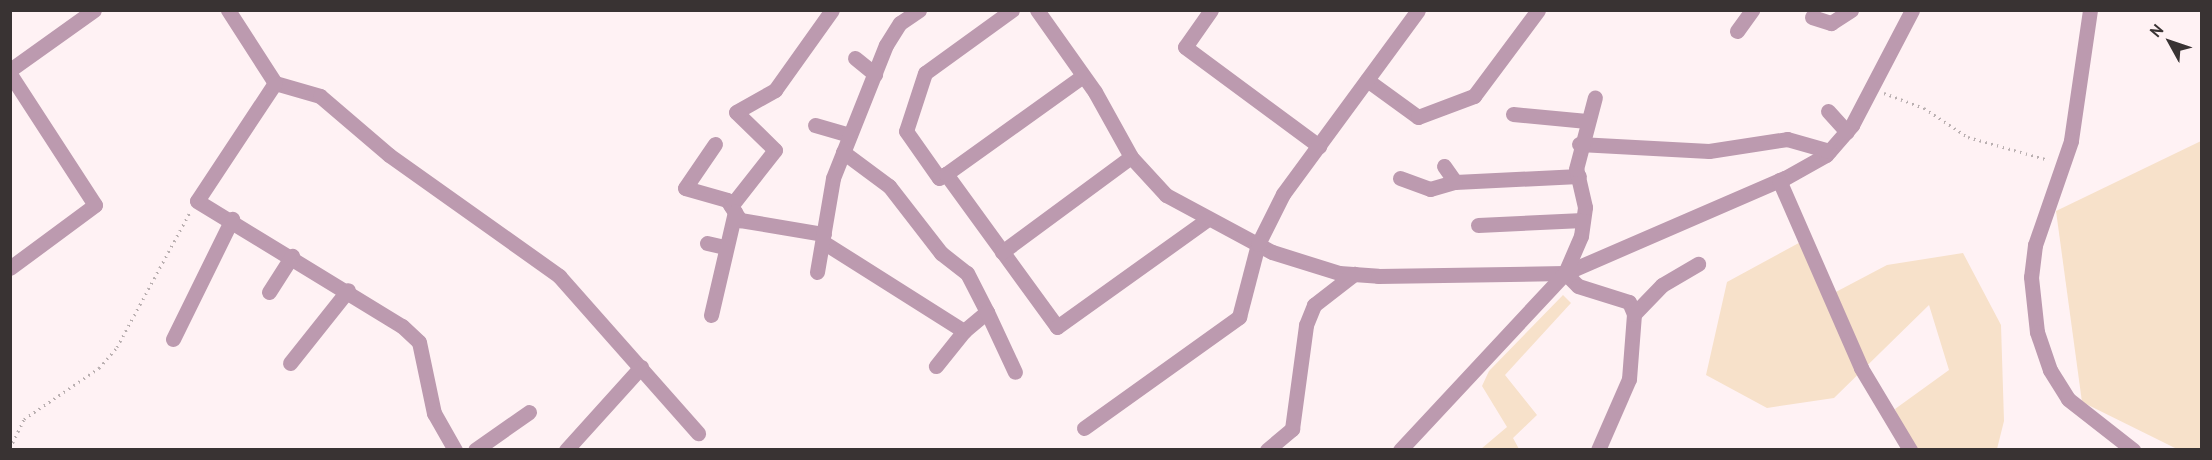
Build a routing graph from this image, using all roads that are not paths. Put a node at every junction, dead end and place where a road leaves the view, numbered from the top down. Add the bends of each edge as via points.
1 (94, 10) edge
2 (228, 10) edge
3 (832, 10) edge
4 (919, 10) edge
5 (1012, 10) edge
6 (1037, 10) edge
7 (1211, 10) edge
8 (1418, 10) edge
9 (1752, 10) edge
10 (1851, 10) edge
11 (1912, 10) edge
12 (2090, 10) edge
13 (1529, 13) edge
14 (1812, 17) dead end
15 (1737, 31) dead end
16 (855, 58) dead end
17 (10, 72) edge
18 (875, 74) junction
19 (1083, 76) junction
20 (1367, 80) junction
21 (275, 83) junction
22 (1595, 97) dead end
23 (1828, 111) dead end
24 (1513, 114) dead end
25 (1587, 121) junction
26 (815, 125) dead end
27 (1847, 132) junction
28 (850, 135) junction
29 (715, 144) dead end
30 (1579, 144) junction
31 (1319, 146) junction
32 (1829, 151) junction
33 (843, 152) junction
34 (1131, 157) junction
35 (1444, 166) dead end
36 (946, 174) junction
37 (1579, 176) junction
38 (1400, 178) dead end
39 (1779, 180) junction
40 (1455, 182) junction
41 (733, 209) junction
42 (232, 219) junction
43 (1208, 219) junction
44 (1583, 220) junction
45 (1478, 225) dead end
46 (823, 238) junction
47 (707, 243) dead end
48 (1258, 244) junction
49 (725, 247) junction
50 (1002, 252) junction
51 (292, 256) junction
52 (1698, 264) dead end
53 (10, 268) edge
54 (817, 272) dead end
55 (1566, 273) junction
56 (1354, 274) junction
57 (348, 290) junction
58 (269, 292) dead end
59 (987, 312) junction
60 (1635, 314) junction
61 (711, 315) dead end
62 (964, 331) junction
63 (172, 339) dead end
64 (290, 363) dead end
65 (936, 366) dead end
66 (641, 367) junction
67 (1015, 372) dead end
68 (530, 412) dead end
69 (1084, 428) dead end
70 (698, 433) dead end
71 (455, 450) edge
72 (475, 450) edge
73 (566, 450) edge
74 (1267, 450) edge
75 (1400, 450) edge
76 (1598, 450) edge
77 (1910, 450) edge
78 (2133, 450) edge

1 - 17 street
2 - 21 street
3 - 41 street via 775,90 736,112 775,150
4 - 18 street via 900,23
5 - 36 street via 925,73 906,131 939,178
6 - 19 street
7 - 31 street via 1185,47
8 - 20 street
9 - 15 street
10 - 14 street via 1831,23
11 - 27 street
12 - 78 street via 2064,164 2035,245 2031,277 2037,332 2050,370 2068,399
13 - 20 street via 1474,96 1418,117
16 - 18 street
17 - 53 street via 95,205
18 - 28 street
19 - 34 street
19 - 36 street
20 - 31 street
21 - 42 street via 197,201
21 - 66 street via 320,96 389,155 559,276
22 - 25 street
23 - 27 street
24 - 25 street
25 - 30 street
26 - 28 street
27 - 32 street
28 - 33 street
29 - 41 street via 685,188
30 - 32 street via 1709,151 1787,139
30 - 37 street
31 - 48 street via 1283,194
32 - 39 street
33 - 46 street
33 - 59 street via 889,186 941,253 967,273
34 - 43 street via 1166,195
34 - 50 street
35 - 40 street
36 - 50 street
37 - 40 street
37 - 44 street
38 - 40 street via 1430,189
39 - 55 street
39 - 77 street via 1861,368
41 - 46 street via 740,220
41 - 49 street
42 - 51 street
42 - 63 street
43 - 48 street
43 - 50 street via 1057,327
44 - 45 street
44 - 55 street
46 - 54 street
46 - 62 street
47 - 49 street
48 - 56 street
48 - 69 street via 1239,317
49 - 61 street
51 - 57 street
51 - 58 street
52 - 60 street via 1662,285
55 - 56 street
55 - 60 street via 1578,286 1629,302
55 - 75 street
56 - 74 street via 1314,304 1292,429
57 - 64 street
57 - 71 street via 419,342 434,413
59 - 62 street
59 - 67 street
60 - 76 street via 1629,379
62 - 65 street
66 - 70 street
66 - 73 street
68 - 72 street

